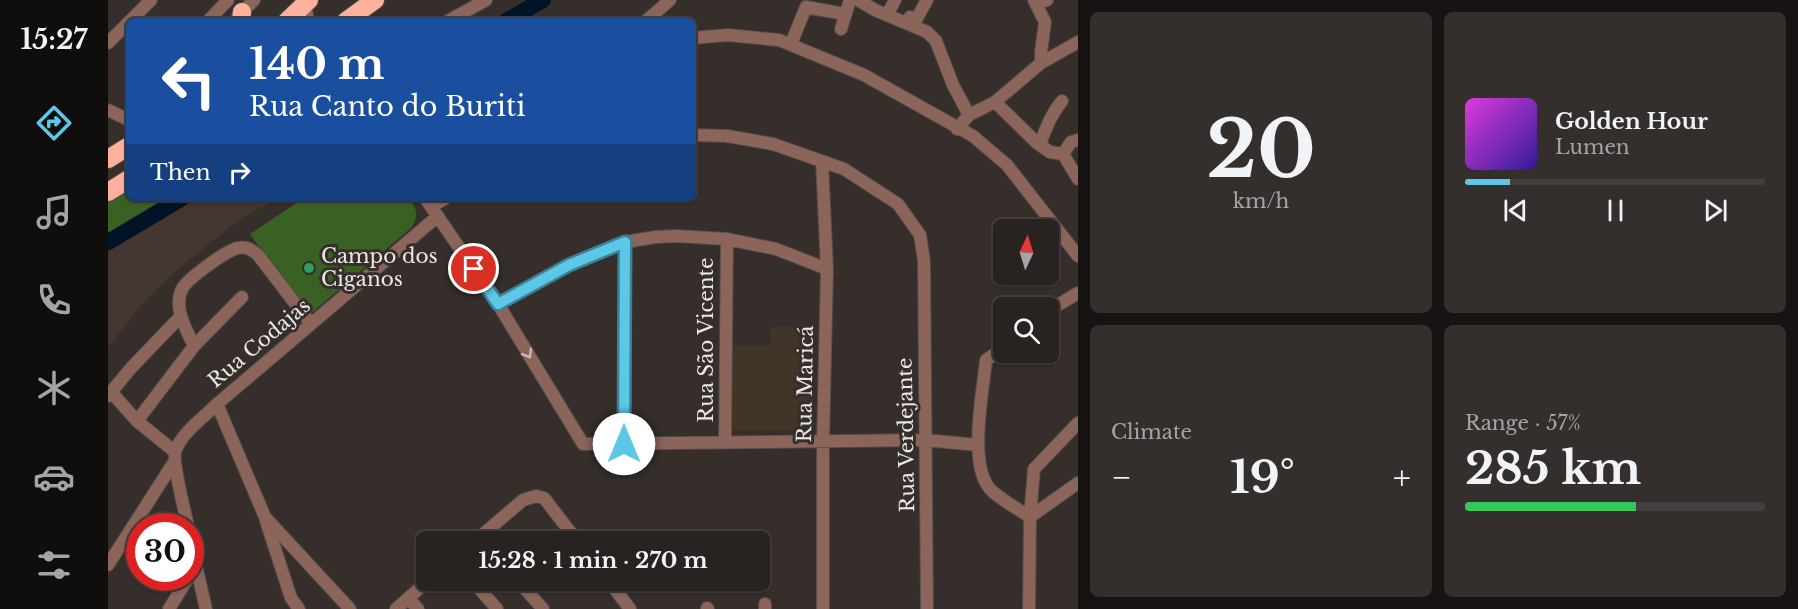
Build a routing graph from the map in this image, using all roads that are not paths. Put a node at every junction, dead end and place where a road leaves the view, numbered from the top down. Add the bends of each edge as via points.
1 (151, 0) edge
2 (375, 0) edge
3 (486, 0) edge
4 (670, 0) edge
5 (850, 0) edge
6 (858, 0) edge
7 (895, 0) edge
8 (927, 0) edge
9 (1039, 1) edge
10 (307, 8) edge
11 (240, 11) edge
12 (838, 13) dead end
13 (887, 15) junction
14 (132, 18) edge
15 (218, 18) edge
16 (292, 18) edge
17 (350, 18) edge
18 (453, 18) edge
19 (649, 18) edge
20 (126, 24) edge
21 (906, 24) junction
22 (841, 29) dead end
23 (696, 38) edge
24 (1078, 42) edge
25 (108, 43) edge
26 (791, 44) junction
27 (1041, 63) junction
28 (1062, 101) dead end
29 (995, 102) junction
30 (108, 110) edge
31 (969, 115) junction
32 (126, 119) edge
33 (957, 129) junction
34 (696, 135) edge
35 (1078, 140) edge
36 (1040, 146) junction
37 (126, 148) edge
38 (1063, 154) junction
39 (108, 159) edge
40 (822, 160) junction
41 (1078, 179) edge
42 (126, 181) edge
43 (108, 192) edge
44 (429, 204) edge
45 (727, 239) junction
46 (625, 242) junction
47 (1078, 256) edge
48 (827, 269) junction
49 (1078, 293) edge
50 (242, 297) dead end
51 (498, 304) junction
52 (1059, 304) edge
53 (180, 317) junction
54 (311, 324) junction
55 (194, 346) junction
56 (993, 355) edge
57 (110, 395) edge
58 (217, 404) junction
59 (137, 421) junction
60 (1078, 423) edge
61 (925, 440) junction
62 (725, 442) junction
63 (823, 442) junction
64 (624, 444) junction
65 (978, 445) junction
66 (174, 456) junction
67 (1078, 483) edge
68 (185, 513) edge
69 (265, 517) junction
70 (1030, 517) junction
71 (489, 531) edge
72 (570, 531) edge
73 (108, 565) edge
74 (180, 591) edge
75 (199, 591) edge
76 (416, 591) edge
77 (481, 591) edge
78 (527, 591) edge
79 (616, 591) edge
80 (408, 598) junction
81 (169, 609) edge
82 (206, 609) edge
83 (299, 609) edge
84 (350, 609) edge
85 (396, 609) edge
86 (418, 609) edge
87 (496, 609) edge
88 (543, 609) edge
89 (630, 609) edge
90 (823, 609) edge
91 (927, 609) edge
92 (1029, 609) edge

1 - 14 street
2 - 17 highway
3 - 18 street
4 - 19 street
5 - 22 street
6 - 13 street
7 - 13 street
8 - 21 street via 916,20 910,17
9 - 27 street via 1045,22
10 - 16 highway
11 - 15 street
12 - 26 street via 806,7
13 - 21 street
20 - 25 street
21 - 31 street via 936,41
23 - 26 street via 727,35
24 - 27 street
26 - 33 street via 864,75
27 - 29 street
28 - 36 street
29 - 31 street
29 - 36 street
30 - 32 street
31 - 33 street
33 - 47 street via 973,136 1007,165
34 - 40 street, Rua Verdejante via 773,144
35 - 38 street via 1071,142
36 - 38 street
37 - 39 highway
38 - 41 street
40 - 48 street, Rua Maricá
40 - 61 street, Rua Verdejante via 844,169 898,204 920,235 924,261
42 - 43 highway
44 - 51 street
44 - 54 street, Rua Codajas
45 - 46 street via 676,236
45 - 48 street via 776,249
45 - 62 street, Rua São Vicente
46 - 51 street via 569,265
46 - 64 street
48 - 63 street, Rua Maricá
49 - 52 street
50 - 55 street
51 -> 64 street via 583,444
53 - 54 street via 182,289 189,281 224,254 249,248
53 - 55 street
53 - 57 street
54 - 58 street, Rua Codajas
55 - 59 street
56 - 65 street via 986,360
57 - 59 street
58 - 66 street, Rua Codajas via 188,431
58 - 69 street
59 - 66 street
60 - 70 street via 1034,469
61 - 63 street
61 - 65 street
61 - 91 street, Rua Verdejante
62 - 63 street
62 - 64 street
63 - 90 street, Rua Maricá
65 - 70 street via 979,464 990,489
66 - 68 street
66 - 73 street, Rua Codajas
67 - 70 street
69 - 83 street via 288,590
69 - 84 street
70 - 92 street
71 - 72 street via 523,500 536,496 544,498
74 - 81 street
75 - 82 street
76 - 80 street
77 - 87 street
78 - 88 street
79 - 89 street
80 - 85 street
80 - 86 street

